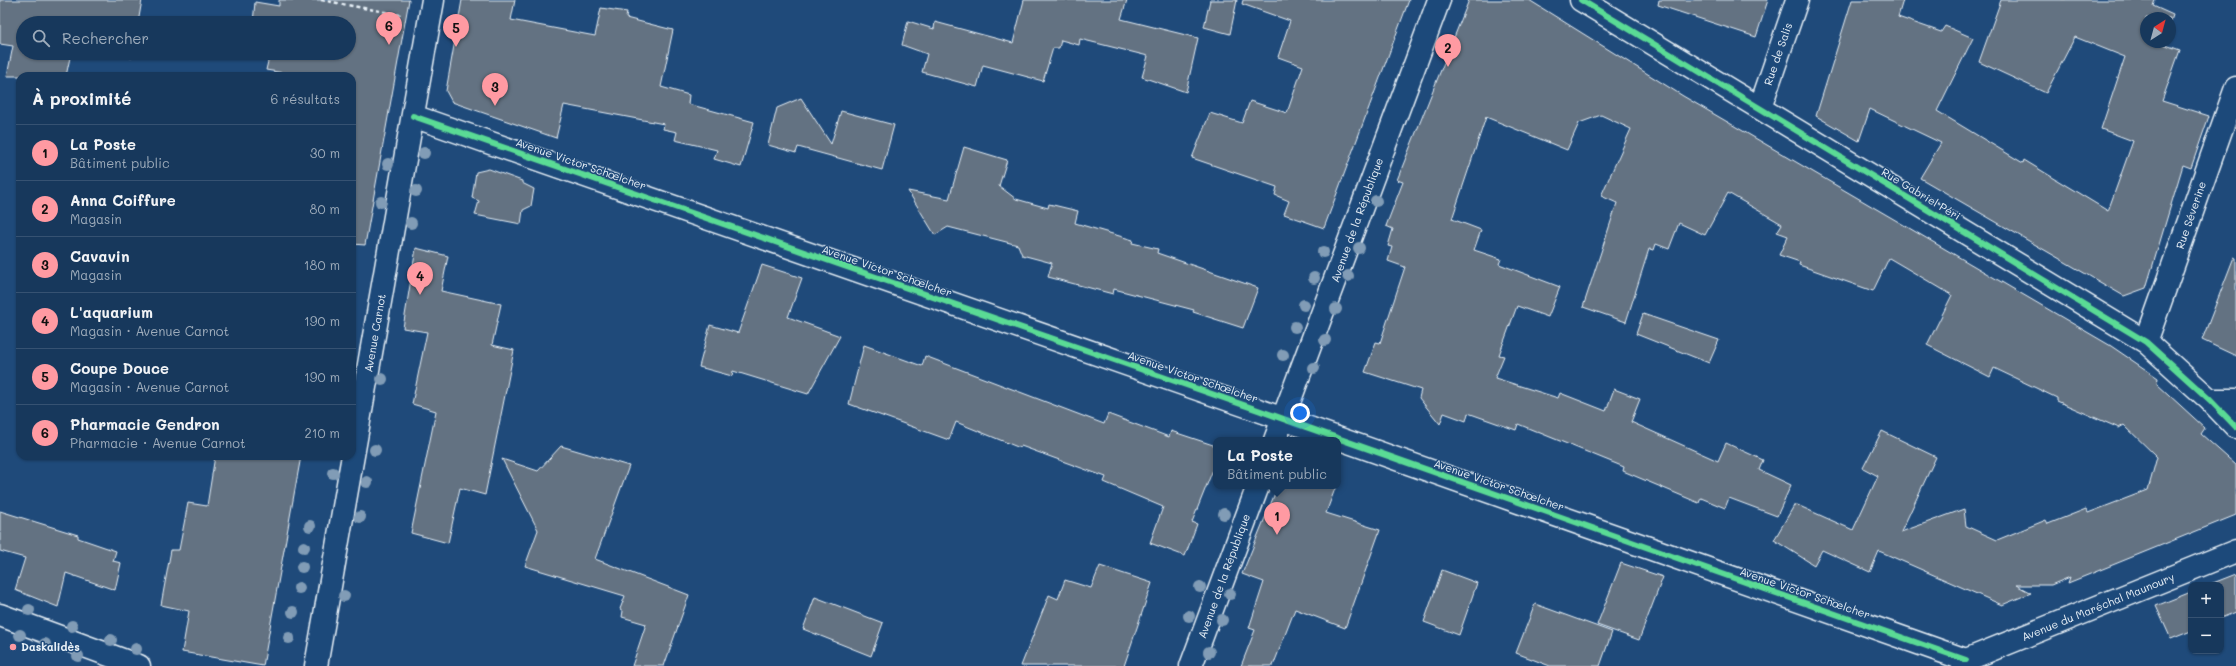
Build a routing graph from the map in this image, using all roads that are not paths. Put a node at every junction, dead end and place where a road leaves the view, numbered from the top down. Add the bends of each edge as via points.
1 (1439, 0) edge
2 (1580, 0) edge
3 (1797, 0) edge
4 (431, 10) edge
5 (2236, 88) edge
6 (1760, 108) junction
7 (413, 116) junction
8 (2146, 342) junction
9 (2210, 400) junction
10 (2236, 400) edge
11 (1283, 419) junction
12 (2236, 427) edge
13 (1276, 437) edge
14 (1333, 437) edge
15 (356, 439) edge
16 (1341, 440) edge
17 (352, 460) edge
18 (1257, 489) edge
19 (2236, 551) edge
20 (0, 615) edge
21 (1965, 663) edge
22 (139, 666) edge
23 (316, 666) edge
24 (1191, 666) edge

1 - 11 street, Avenue de la République
2 - 6 street, Rue Gabriel Péri
3 - 6 street, Rue de Salis
4 - 7 street, Avenue Carnot
5 - 8 street, Rue Séverine
6 - 8 street, Rue Gabriel Péri
7 - 11 street, Avenue Victor Schœlcher
7 - 15 street, Avenue Carnot
8 - 9 street, Rue Gabriel Péri
9 - 10 street
9 - 12 street, Rue Gabriel Péri
11 - 13 street, Avenue de la République
11 - 14 street, Avenue Victor Schœlcher
16 - 21 street, Avenue Victor Schœlcher
17 - 23 street, Avenue Carnot
18 - 24 street, Avenue de la République
19 - 21 street, Avenue du Maréchal Maunoury
20 - 22 street

